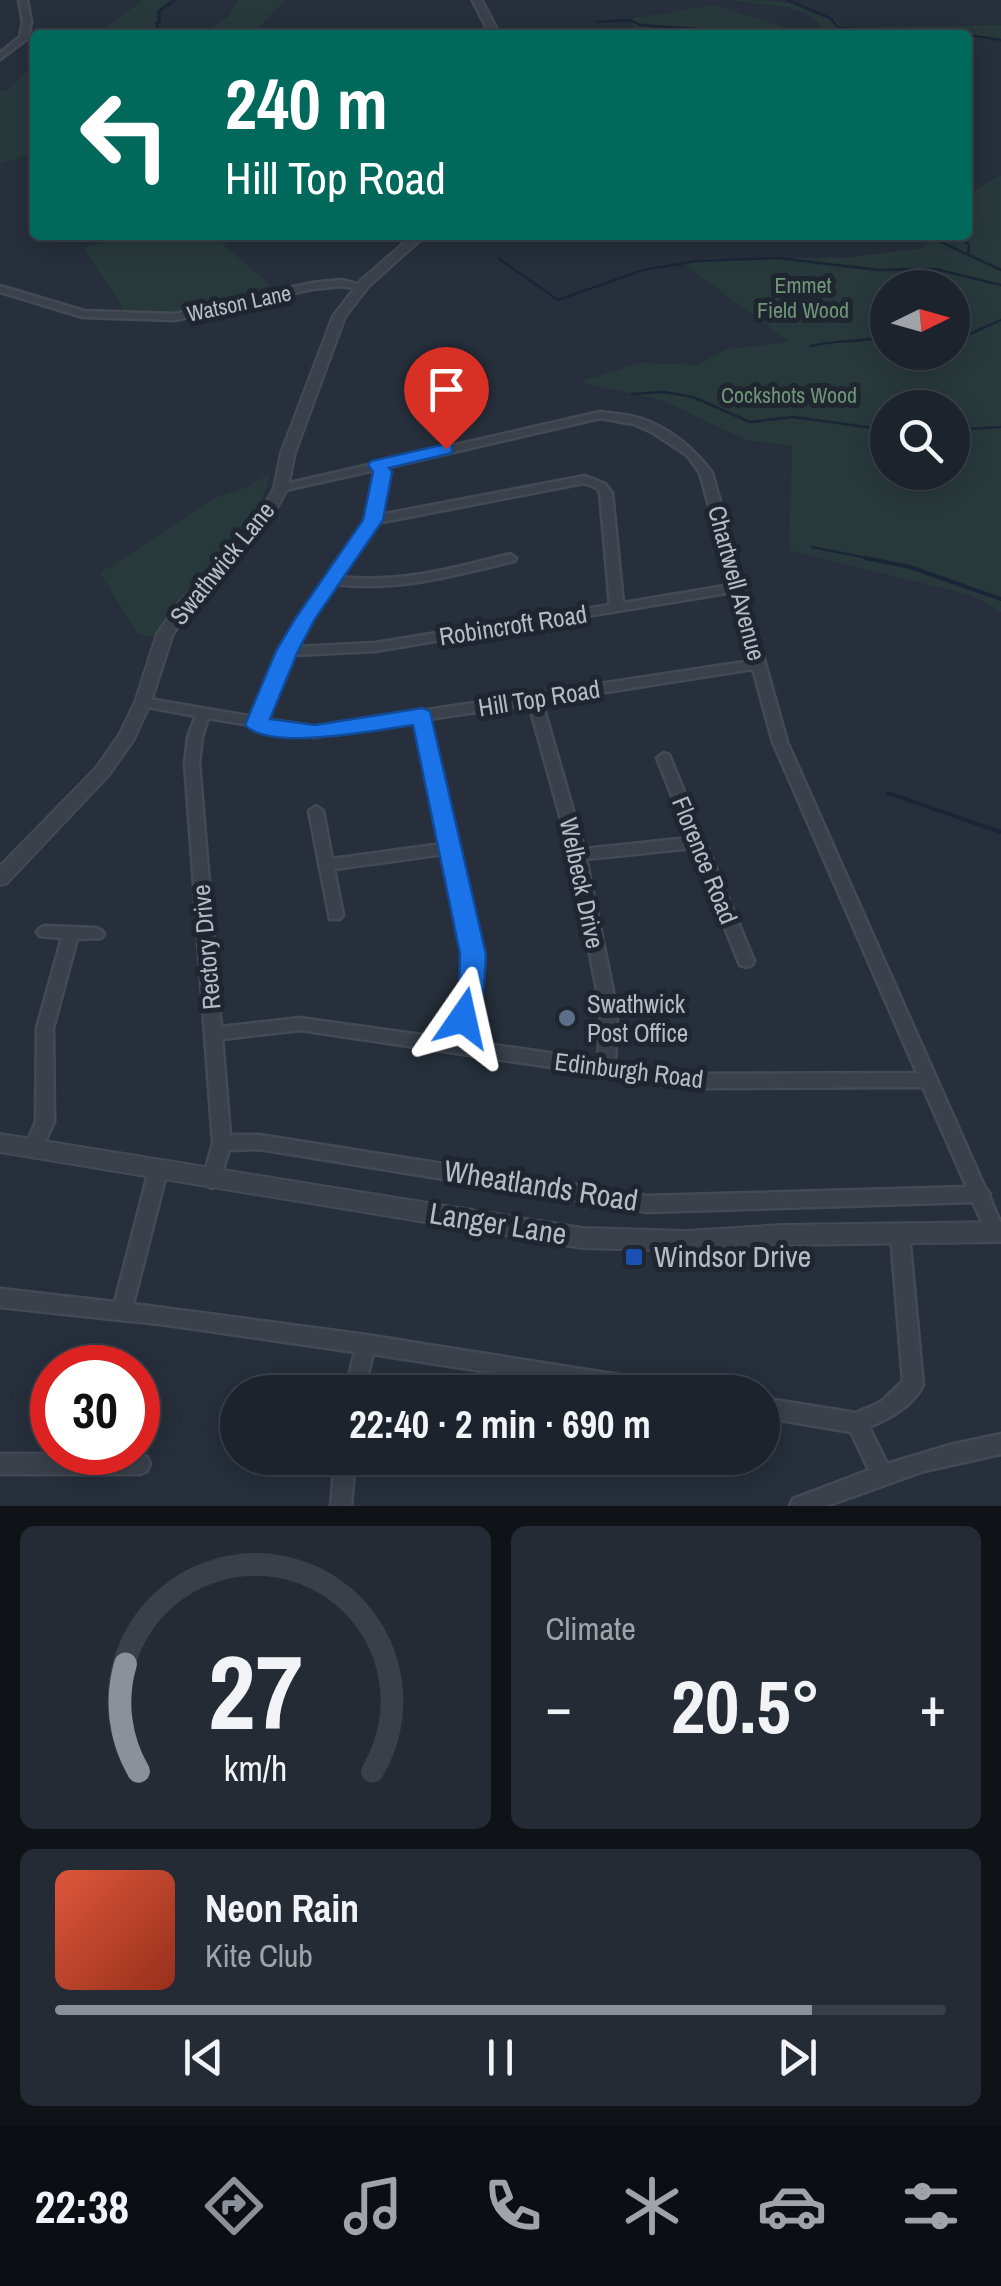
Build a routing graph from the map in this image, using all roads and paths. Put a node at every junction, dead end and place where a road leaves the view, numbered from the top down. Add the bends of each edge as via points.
1 (23, 0) edge
2 (477, 0) edge
3 (492, 30) edge
4 (0, 57) edge
5 (414, 240) edge
6 (362, 287) junction
7 (0, 289) edge
8 (378, 465) junction
9 (280, 488) junction
10 (373, 520) junction
11 (510, 558) dead end
12 (336, 580) junction
13 (737, 588) junction
14 (616, 608) junction
15 (287, 651) junction
16 (758, 664) junction
17 (534, 698) junction
18 (143, 702) junction
19 (204, 714) junction
20 (422, 716) junction
21 (256, 725) junction
22 (664, 758) dead end
23 (316, 810) dead end
24 (698, 842) junction
25 (450, 848) junction
26 (578, 855) junction
27 (326, 866) junction
28 (0, 878) edge
29 (334, 915) dead end
30 (44, 932) dead end
31 (71, 933) junction
32 (96, 934) dead end
33 (746, 962) dead end
34 (214, 1034) junction
35 (456, 1046) junction
36 (606, 1071) junction
37 (927, 1080) junction
38 (0, 1143) edge
39 (222, 1143) junction
40 (33, 1149) junction
41 (158, 1170) junction
42 (212, 1180) junction
43 (981, 1194) junction
44 (998, 1232) edge
45 (900, 1234) junction
46 (0, 1298) edge
47 (122, 1310) junction
48 (366, 1344) junction
49 (358, 1375) edge
50 (562, 1375) edge
51 (780, 1410) edge
52 (857, 1422) junction
53 (1001, 1444) edge
54 (0, 1464) edge
55 (30, 1464) edge
56 (344, 1475) edge
57 (882, 1475) junction
58 (341, 1506) edge
59 (800, 1506) edge

1 - 4 street via 24,38
2 - 3 street
5 - 6 street, Swathwick Lane
6 - 7 street, Watson Lane via 312,286 175,316 92,316
6 - 9 street, Swathwick Lane via 339,316
8 - 9 street, Chartwell Avenue
8 - 10 street
8 - 13 street, Chartwell Avenue via 600,415 637,421 700,462
9 - 18 street, Swathwick Lane via 268,512 165,634
10 - 12 street
10 - 14 street via 586,479 606,494
11 - 12 street via 409,582
12 - 15 street
13 - 14 street, Robincroft Road
13 - 16 street, Chartwell Avenue
14 - 15 street, Robincroft Road via 375,647
15 - 21 street
16 - 17 street, Hill Top Road
16 - 37 street, Chartwell Avenue via 780,742
17 - 20 street, Hill Top Road
17 - 26 street, Welbeck Drive
18 - 19 street, Hill Top Road
18 - 28 street, Swathwick Lane via 102,772
19 - 21 street, Hill Top Road
19 - 34 street, Rectory Drive via 192,763
20 - 21 street, Hill Top Road via 315,732
20 - 25 street
22 - 24 street, Florence Road
23 - 27 street
24 - 26 street
24 - 33 street, Florence Road
25 - 27 street
25 - 35 street via 473,954 472,987
26 - 36 street, Welbeck Drive via 609,1010
27 - 29 street
30 - 31 street
31 - 32 street
31 - 40 street via 45,1028 45,1122
34 - 35 street, Edinburgh Road via 300,1024
34 - 39 street, Rectory Drive
35 - 36 street, Edinburgh Road
36 - 37 street, Edinburgh Road via 694,1080
37 - 43 street, Chartwell Avenue
38 - 40 street, Langer Lane
39 - 42 street, Rectory Drive
39 - 43 street, Wheatlands Road via 259,1142 647,1204
40 - 41 street, Langer Lane
41 - 42 street, Langer Lane
41 - 47 street
42 - 45 street, Langer Lane via 583,1238
43 - 44 street, Chartwell Avenue
44 - 45 street, Langer Lane
45 - 52 street via 913,1385 888,1409
46 - 47 street
47 - 48 street
48 - 49 street
48 - 50 street
51 - 52 street
52 - 57 street
53 - 57 street
54 - 55 street
56 - 58 street
57 - 59 street

